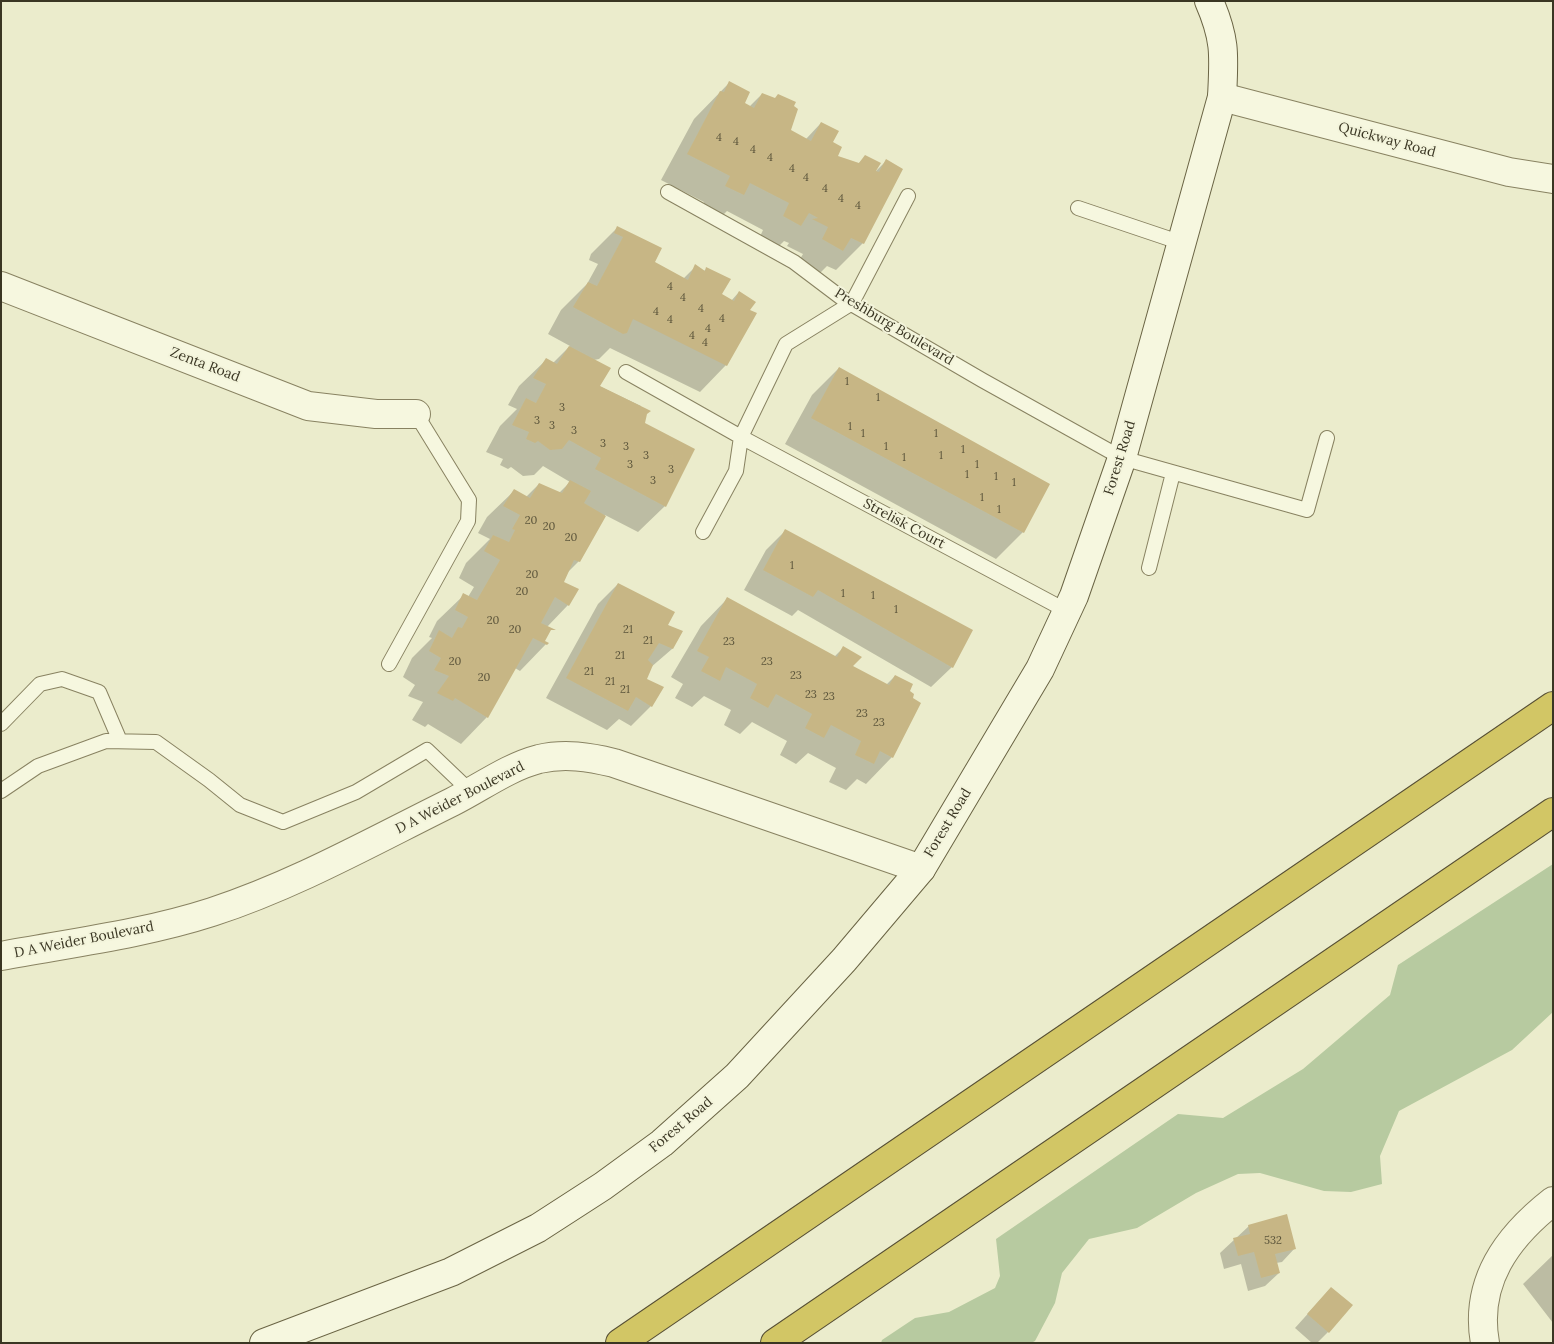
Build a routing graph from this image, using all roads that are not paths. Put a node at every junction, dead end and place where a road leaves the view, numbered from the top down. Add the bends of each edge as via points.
1 (1209, 1) edge
2 (1222, 97) junction
3 (1553, 179) edge
4 (668, 192) dead end
5 (908, 196) dead end
6 (1078, 208) dead end
7 (1182, 243) junction
8 (1, 286) edge
9 (852, 304) junction
10 (626, 372) dead end
11 (416, 414) joint
12 (741, 437) junction
13 (1327, 438) dead end
14 (1122, 458) junction
15 (1173, 473) junction
16 (703, 532) dead end
17 (1149, 568) dead end
18 (1067, 611) junction
19 (388, 664) dead end
20 (1553, 706) edge
21 (1, 724) edge
22 (120, 741) junction
23 (1, 791) edge
24 (471, 792) junction
25 (1553, 812) edge
26 (921, 869) junction
27 (1, 956) edge
28 (1553, 1201) edge
29 (264, 1343) edge
30 (620, 1343) edge
31 (774, 1343) edge
32 (1485, 1343) edge

1 - 2 street, Forest Road via 1225,49
2 - 3 street, Quickway Road via 1509,172
2 - 7 street, Forest Road
4 - 9 lane, Preshburg Boulevard via 794,262
5 - 9 lane
6 - 7 lane
7 - 14 street, Forest Road
8 - 11 street, Zenta Road via 308,406 376,414
9 - 12 lane via 786,344
9 - 14 lane, Preshburg Boulevard
10 - 12 lane, Strelisk Court
11 - 19 lane via 469,500 468,521
12 - 16 lane via 736,471
12 - 18 lane, Strelisk Court
13 - 15 lane, Preshburg Boulevard via 1307,510
14 - 15 lane, Preshburg Boulevard
14 - 18 street, Forest Road
15 - 17 lane
18 - 26 street, Forest Road via 1040,669
20 - 30 highway
21 - 22 lane via 40,684 62,679 99,692
22 - 23 lane via 106,741 38,766
22 - 24 lane via 156,742 240,805 283,822 356,792 427,750
24 - 26 street, D A Weider Boulevard via 508,770 540,759 579,755 614,762
24 - 27 street, D A Weider Boulevard via 299,878 211,912
25 - 31 highway
26 - 29 street, Forest Road via 844,960 738,1076 662,1143 610,1181 538,1228 451,1272
28 - 32 street via 1522,1227 1497,1265 1481,1312

